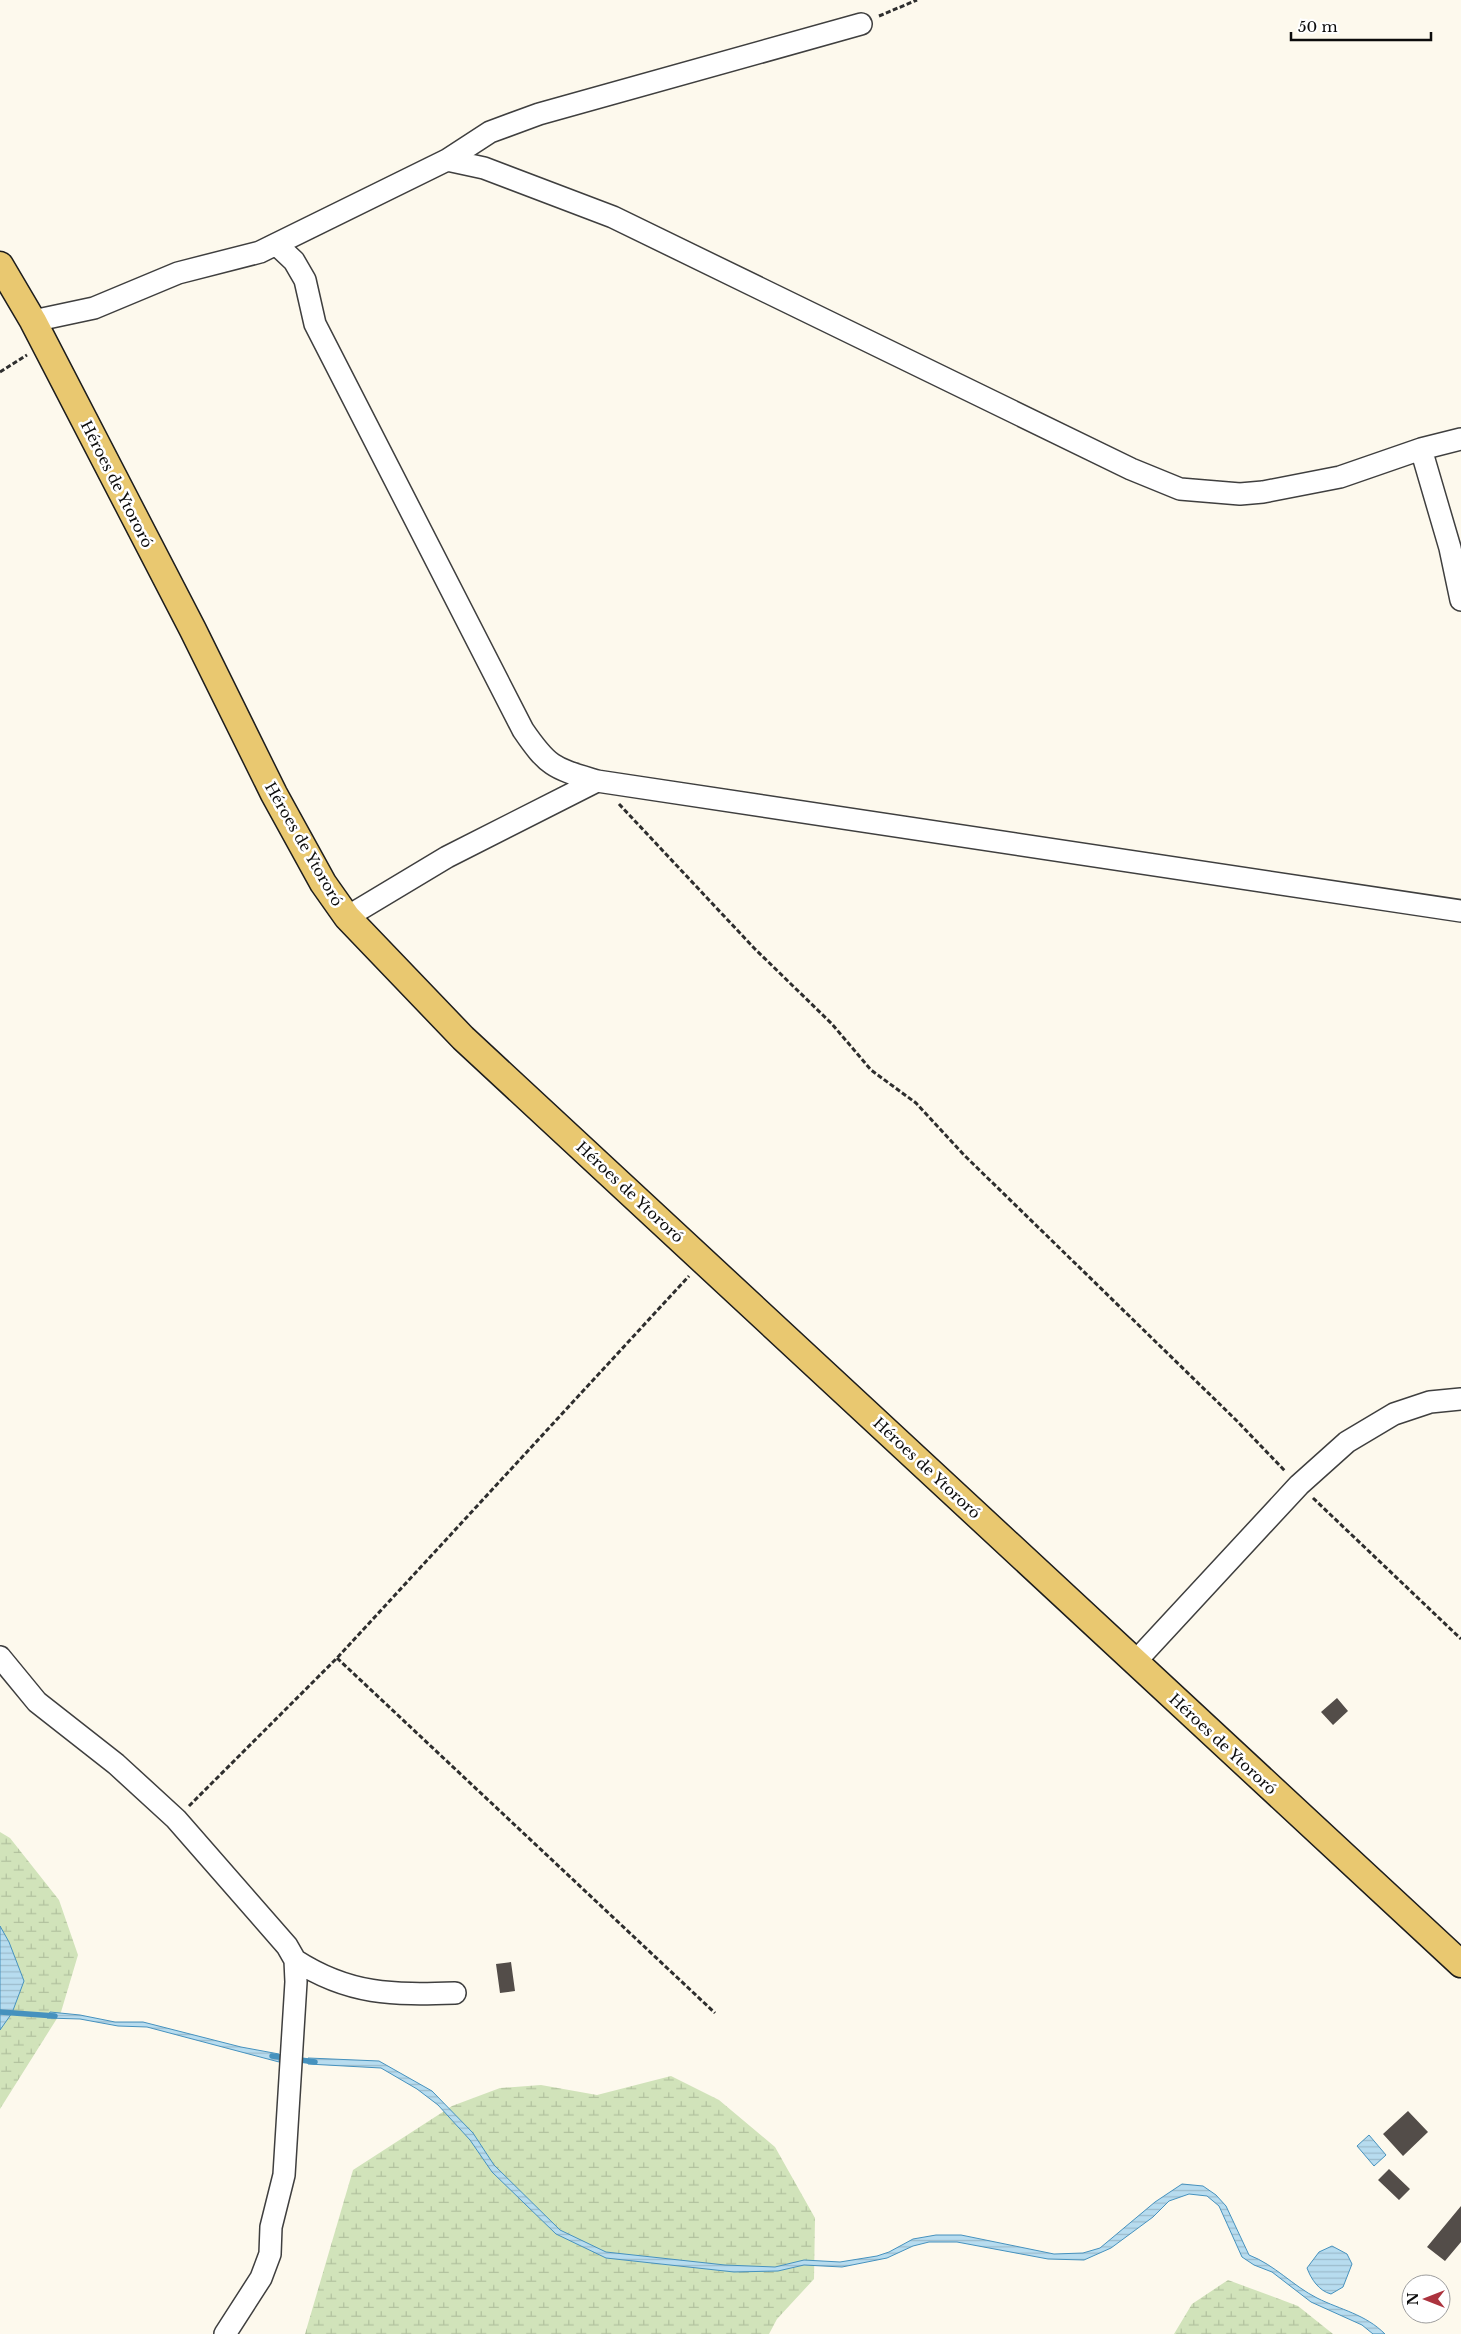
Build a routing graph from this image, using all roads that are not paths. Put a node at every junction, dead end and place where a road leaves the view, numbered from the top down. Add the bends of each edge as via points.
1 (861, 24) road end
2 (448, 160) junction
3 (277, 245) junction
4 (3, 275) edge
5 (33, 321) junction
6 (1461, 439) edge
7 (1421, 449) junction
8 (1461, 600) edge
9 (597, 782) junction
10 (1461, 911) edge
11 (347, 916) junction
12 (1461, 1399) edge
13 (0, 1657) edge
14 (1135, 1662) junction
15 (295, 1960) junction
16 (1461, 1964) edge
17 (455, 1993) dead end
18 (225, 2334) edge

1 - 2 street via 539,114 490,132
2 - 3 street
2 - 7 street via 484,168 613,218 1131,469 1180,489 1240,494 1263,492 1340,477
3 - 5 street via 241,258 178,273 94,308
3 - 9 street via 294,261 305,280 315,324 523,730 540,755 556,768
4 - 5 main road, Héroes de Ytororó
5 - 11 main road, Héroes de Ytororó via 274,794 323,883
6 - 7 street
7 - 8 street via 1450,548
9 - 10 street
9 - 11 street via 448,857
11 - 14 main road, Héroes de Ytororó via 463,1038
12 - 14 street via 1430,1402 1394,1414 1347,1442 1299,1485
13 - 15 street via 37,1702 116,1764 176,1819 288,1946
14 - 16 main road, Héroes de Ytororó
15 - 17 street via 314,1973 354,1988 397,1994
15 - 18 street via 284,2175 271,2227 267,2266

